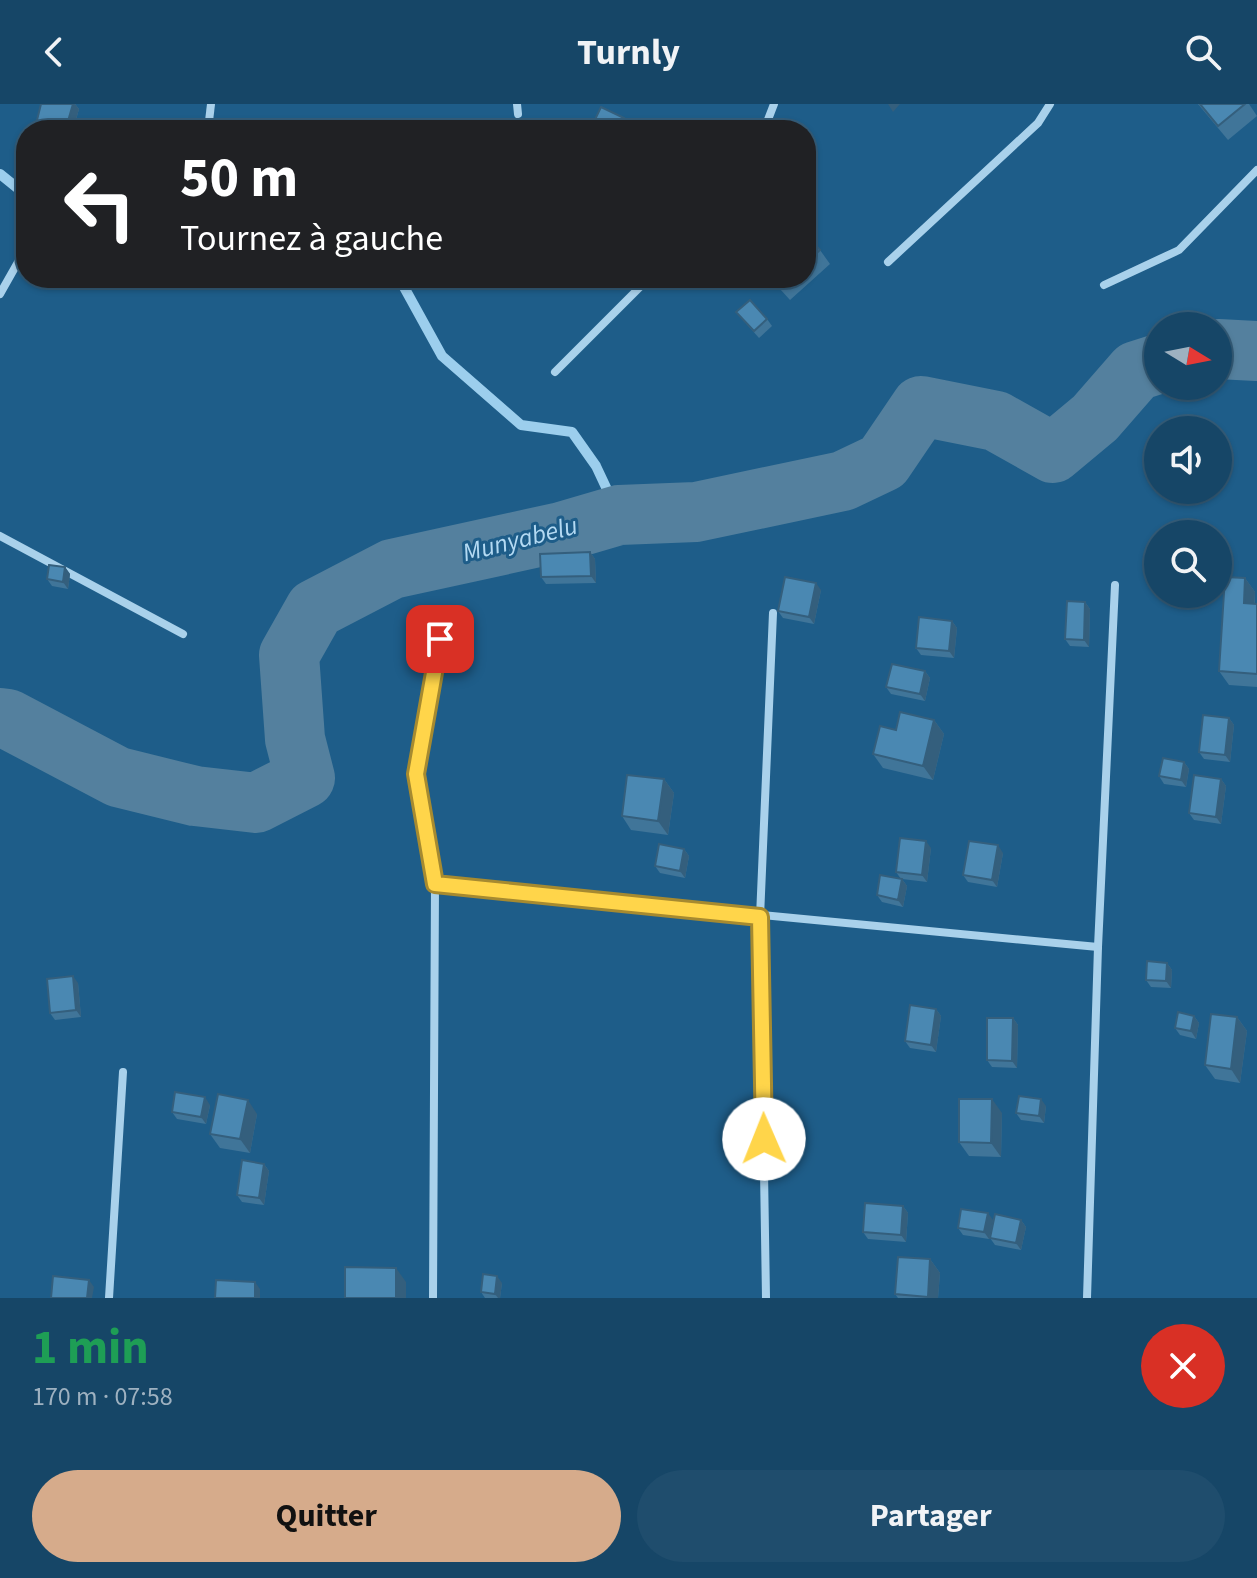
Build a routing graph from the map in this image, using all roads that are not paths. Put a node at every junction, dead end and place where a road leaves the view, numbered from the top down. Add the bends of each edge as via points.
1 (1050, 104) edge
2 (1257, 170) edge
3 (888, 262) dead end
4 (16, 266) edge
5 (1104, 285) dead end
6 (639, 288) edge
7 (0, 294) edge
8 (555, 372) dead end
9 (0, 536) edge
10 (1115, 585) dead end
11 (773, 613) dead end
12 (183, 634) dead end
13 (440, 639) dead end
14 (435, 884) junction
15 (760, 917) junction
16 (1098, 947) junction
17 (123, 1072) dead end
18 (109, 1298) edge
19 (433, 1298) edge
20 (766, 1298) edge
21 (1087, 1298) edge

1 - 3 street via 1038,123
2 - 5 street via 1179,250
4 - 7 street
6 - 8 street
9 - 12 street
10 - 16 street
11 - 15 street
13 - 14 street via 416,774
14 - 15 street
14 - 19 street
15 - 16 street
15 - 20 street
16 - 21 street
17 - 18 street

